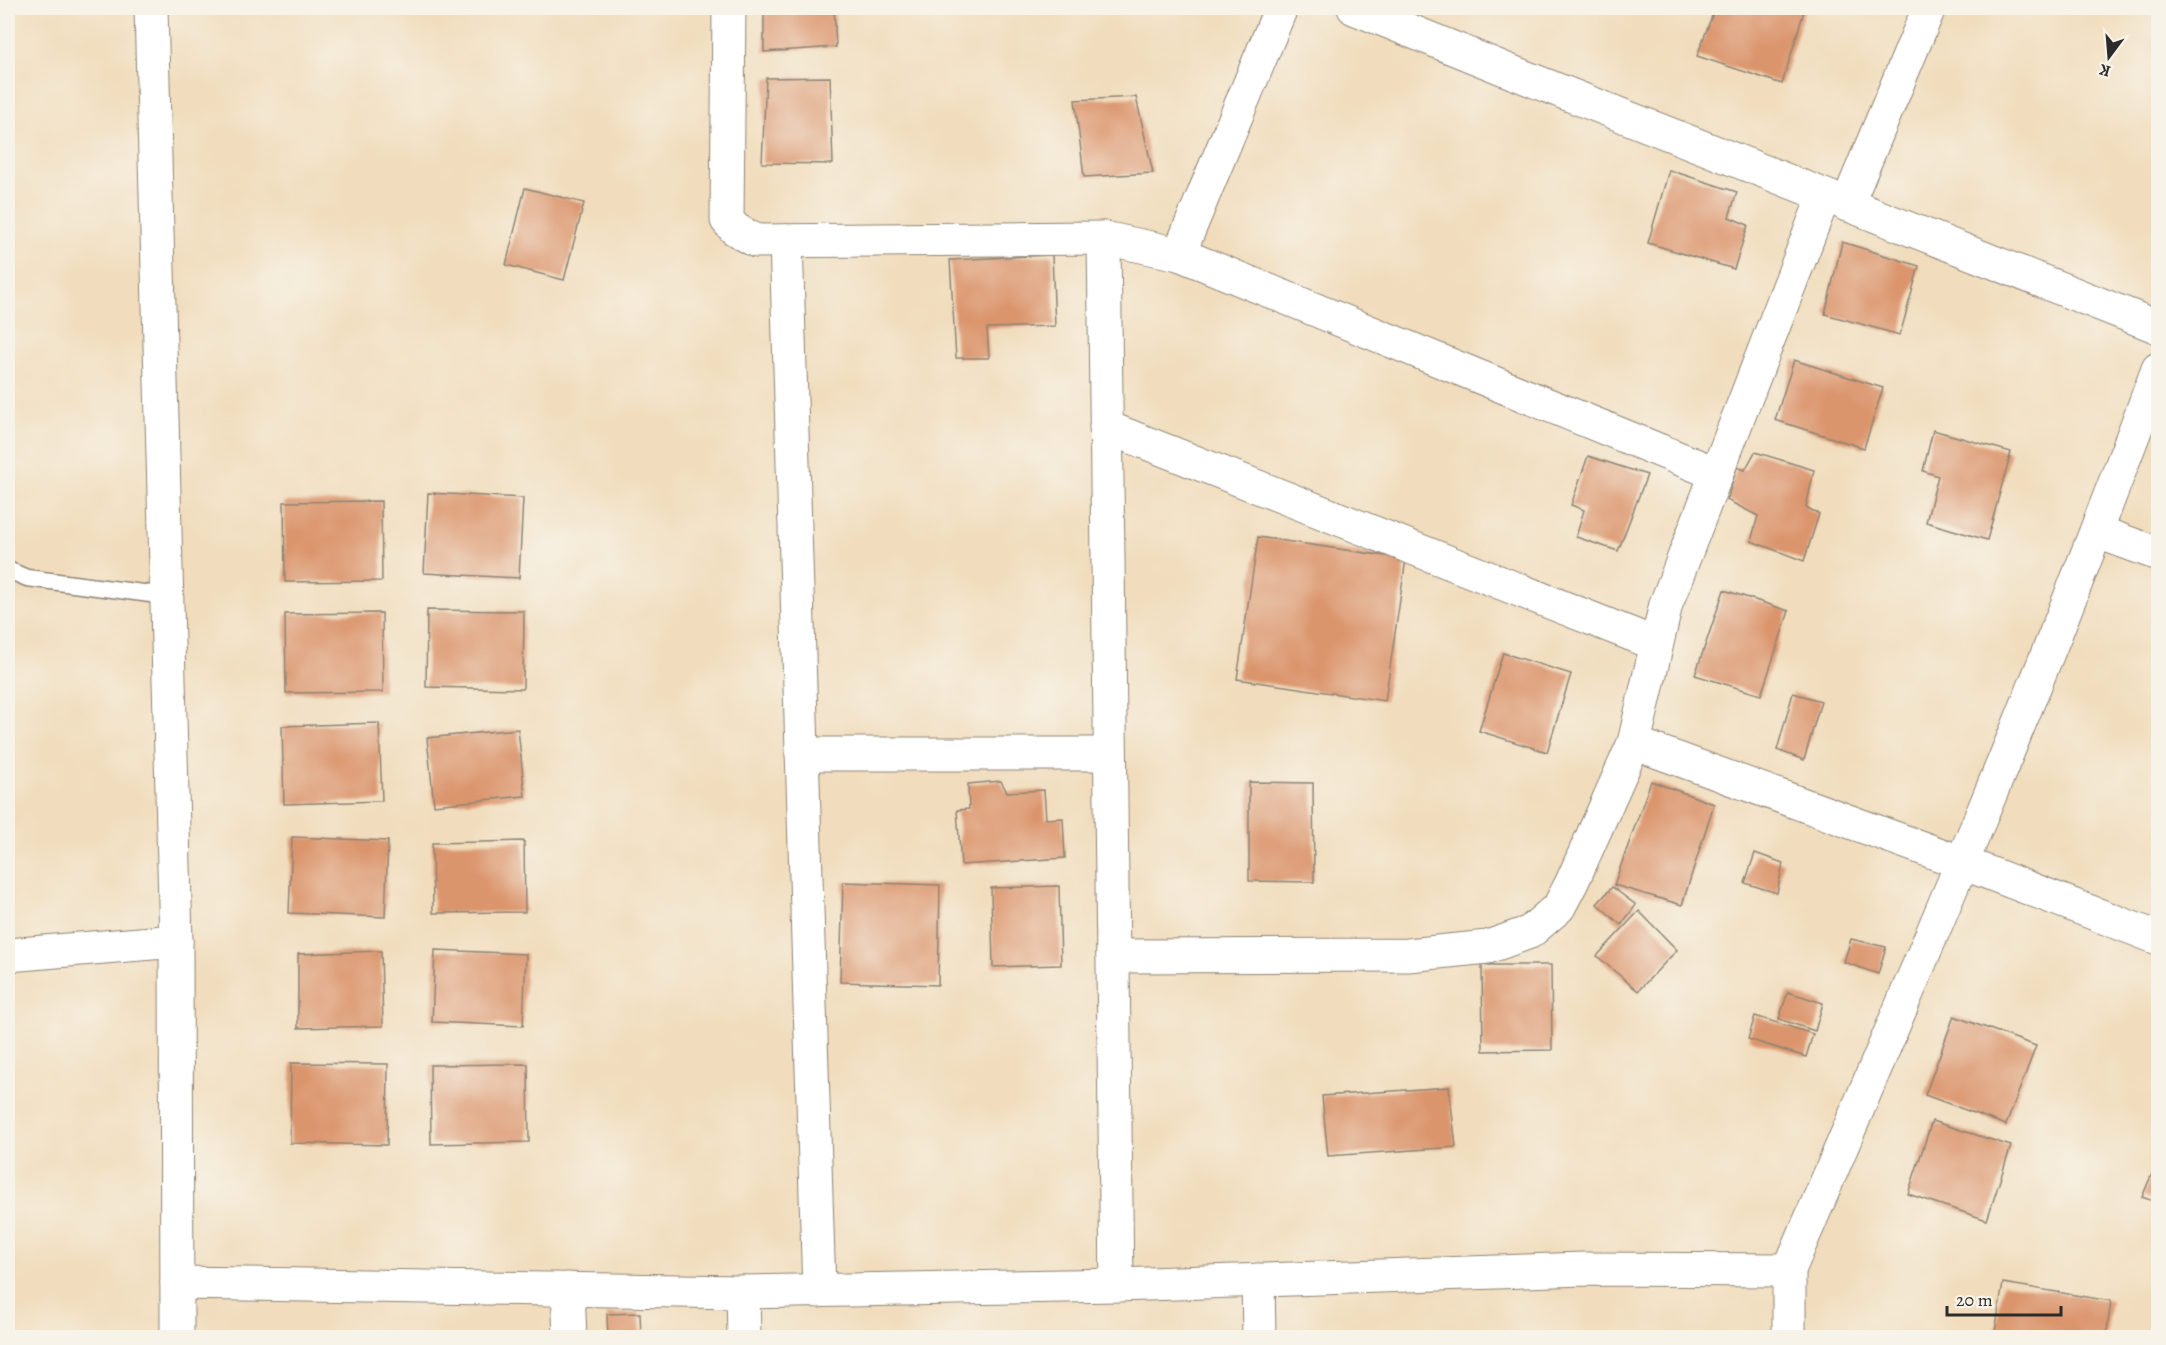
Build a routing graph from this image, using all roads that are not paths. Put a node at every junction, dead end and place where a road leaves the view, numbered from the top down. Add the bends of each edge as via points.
1 (151, 8) edge
2 (729, 8) edge
3 (1281, 8) edge
4 (1354, 8) edge
5 (1929, 8) edge
6 (1836, 200) junction
7 (1104, 238) junction
8 (786, 241) junction
9 (1179, 254) junction
10 (2158, 327) edge
11 (2158, 369) edge
12 (1106, 427) junction
13 (1717, 474) junction
14 (2098, 532) junction
15 (2158, 554) edge
16 (8, 570) edge
17 (166, 596) junction
18 (1656, 644) junction
19 (1634, 743) junction
20 (802, 754) junction
21 (1110, 754) junction
22 (1963, 863) junction
23 (2158, 938) edge
24 (176, 941) junction
25 (8, 955) edge
26 (1113, 957) junction
27 (1789, 1270) junction
28 (1258, 1280) junction
29 (177, 1283) junction
30 (1117, 1285) junction
31 (568, 1289) junction
32 (819, 1291) junction
33 (743, 1292) junction
34 (177, 1338) edge
35 (570, 1338) edge
36 (744, 1338) edge
37 (1259, 1338) edge
38 (1789, 1338) edge

1 - 17 street
2 - 8 street via 727,220 756,241
3 - 9 street
4 - 6 street
5 - 6 street
6 - 10 street
6 - 13 street
7 - 8 street
7 - 9 street
7 - 12 street
8 - 20 street
9 - 13 street
11 - 14 street
12 - 18 street
12 - 21 street
13 - 18 street via 1666,604
14 - 15 street
14 - 22 street
16 - 17 lane via 27,578
17 - 24 street
18 - 19 street
19 - 22 street
19 - 26 street via 1559,907 1530,932 1488,947 1408,955
20 - 21 street
20 - 32 street
21 - 26 street
22 - 23 street
22 - 27 street
24 - 25 street
24 - 29 street
26 - 30 street
27 - 28 street via 1584,1269
27 - 38 street
28 - 30 street
28 - 37 street
29 - 31 street
29 - 34 street
30 - 32 street
31 - 33 street
31 - 35 street
32 - 33 street
33 - 36 street

